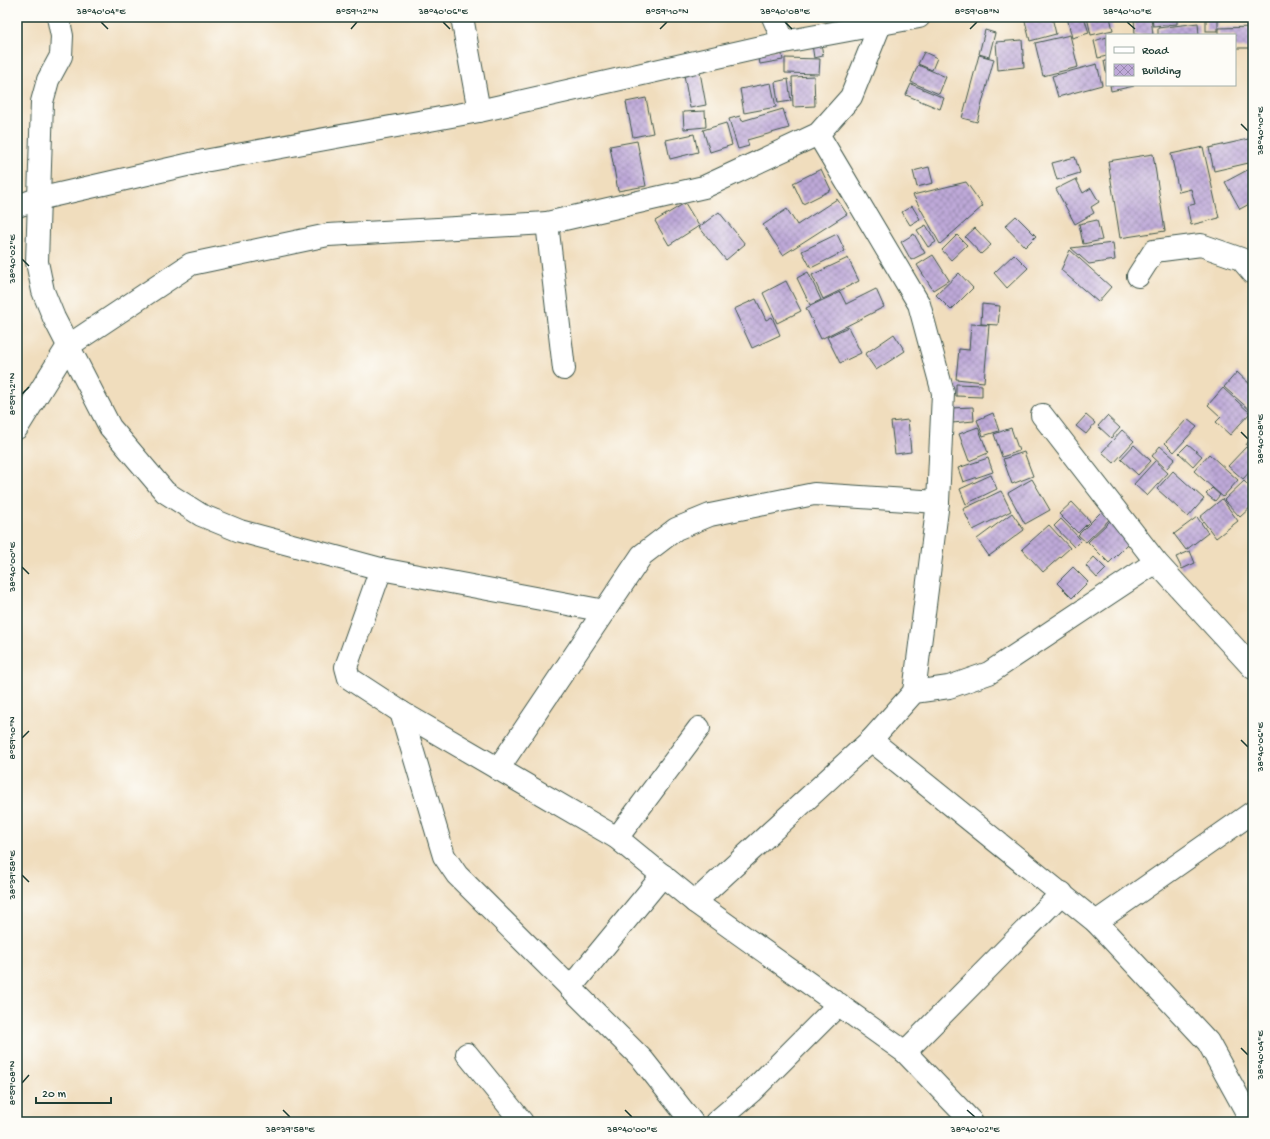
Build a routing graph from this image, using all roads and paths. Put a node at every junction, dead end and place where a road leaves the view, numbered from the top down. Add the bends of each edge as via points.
1 (58, 17) edge
2 (462, 17) edge
3 (773, 17) edge
4 (919, 17) edge
5 (880, 25) junction
6 (784, 42) junction
7 (479, 111) junction
8 (818, 134) junction
9 (38, 199) junction
10 (17, 206) edge
11 (547, 223) junction
12 (1253, 273) edge
13 (1138, 276) dead end
14 (68, 346) junction
15 (564, 369) dead end
16 (1042, 415) dead end
17 (17, 428) edge
18 (938, 502) junction
19 (1156, 562) junction
20 (381, 569) junction
21 (605, 611) junction
22 (1253, 668) edge
23 (914, 692) junction
24 (401, 712) junction
25 (699, 728) dead end
26 (871, 740) junction
27 (498, 769) junction
28 (1253, 812) edge
29 (617, 838) junction
30 (663, 875) junction
31 (1062, 893) junction
32 (695, 902) junction
33 (1096, 922) junction
34 (570, 988) junction
35 (839, 1004) junction
36 (905, 1052) junction
37 (467, 1054) dead end
38 (522, 1122) edge
39 (692, 1122) edge
40 (716, 1122) edge
41 (972, 1122) edge
42 (1252, 1122) edge

1 - 9 street via 62,36 61,56 48,80 42,102
2 - 7 street
3 - 6 street
4 - 5 street
5 - 6 street
5 - 8 street via 851,97
6 - 7 street
7 - 9 street via 204,161
8 - 11 street via 704,187
8 - 18 street via 919,304 943,393
9 - 10 street
9 - 14 street via 37,262 43,291
11 - 14 street via 328,235 191,264
11 - 15 street
12 - 13 street via 1241,259 1201,245 1154,251
14 - 17 street
14 - 20 street via 110,428 165,492 201,515 240,531
16 - 19 street
18 - 21 street via 814,494 710,515 676,529 642,555
18 - 23 street
19 - 22 street
19 - 23 street via 989,673 949,687
20 - 21 street
20 - 24 street via 346,673 349,678
21 - 27 street
23 - 26 street
24 - 27 street
24 - 34 street via 444,856 457,875
25 - 29 street
26 - 31 street
26 - 32 street
27 - 29 street
28 - 33 street
29 - 30 street
30 - 32 street
30 - 34 street
31 - 33 street
31 - 36 street
32 - 35 street
33 - 42 street via 1208,1042
34 - 39 street via 643,1060
35 - 36 street
35 - 40 street via 751,1092
36 - 41 street
37 - 38 street

